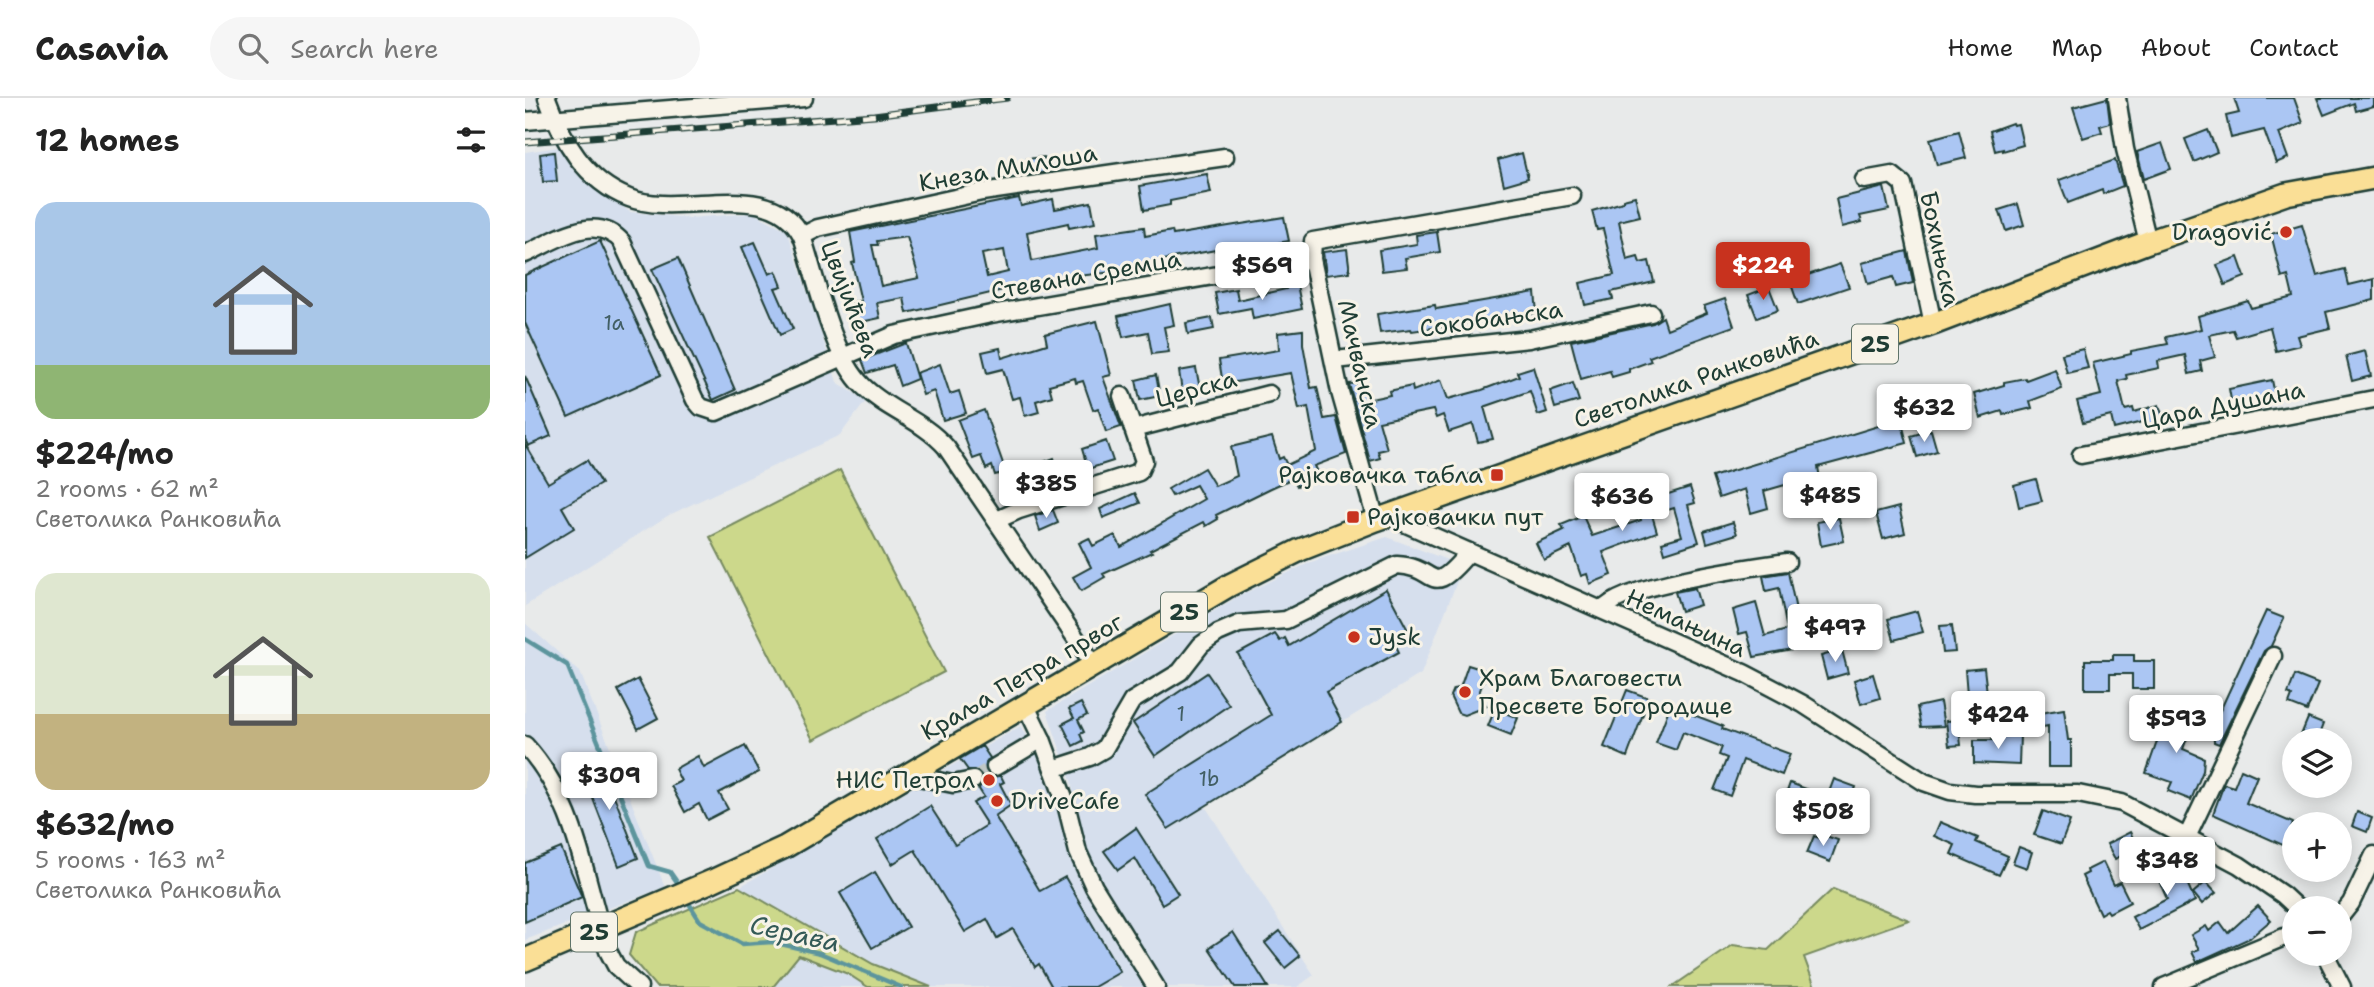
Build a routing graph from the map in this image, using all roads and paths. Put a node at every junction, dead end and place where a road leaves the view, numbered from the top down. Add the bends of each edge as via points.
1 (547, 98) edge
2 (804, 98) edge
3 (2117, 98) edge
4 (554, 117) junction
5 (525, 121) edge
6 (1225, 157) dead end
7 (2374, 178) edge
8 (1864, 180) dead end
9 (1572, 196) dead end
10 (803, 236) junction
11 (2148, 242) junction
12 (525, 254) edge
13 (1312, 259) junction
14 (1651, 313) dead end
15 (1933, 324) junction
16 (844, 356) junction
17 (1335, 360) junction
18 (1269, 394) dead end
19 (1122, 396) dead end
20 (2374, 398) edge
21 (1133, 429) junction
22 (2081, 455) dead end
23 (1386, 517) junction
24 (997, 520) junction
25 (1469, 552) junction
26 (1787, 562) dead end
27 (1603, 610) junction
28 (2273, 656) dead end
29 (1094, 665) junction
30 (1025, 704) junction
31 (1042, 739) junction
32 (525, 744) edge
33 (995, 767) tunnel mouth
34 (1053, 769) junction
35 (908, 775) junction
36 (973, 780) tunnel mouth
37 (2187, 837) junction
38 (2374, 855) edge
39 (2283, 896) edge
40 (2352, 901) edge
41 (602, 929) junction
42 (2282, 938) edge
43 (525, 960) edge
44 (2331, 966) edge
45 (639, 987) edge
46 (1156, 987) edge
47 (2164, 987) edge
48 (2342, 987) edge

1 - 4 street
2 - 4 street
3 - 11 street
4 - 5 street
4 - 10 street via 575,157 629,198 664,205 745,202 795,221
6 - 10 street, Кнеза Милоша via 982,192 818,228
7 - 11 main road, Светолика Ранковића / 25 via 2286,194
8 - 15 street, Бохињска via 1892,175 1903,184
9 - 13 street via 1313,241
10 - 16 street, Цвијићева
11 - 15 main road, Светолика Ранковића / 25
12 - 16 street, Стевана Сремца via 589,228 617,236 695,400 709,411 726,409
13 - 16 street, Стевана Сремца via 991,314 894,335
13 - 17 street, Мачванска
14 - 17 street, Сокобањска via 1529,339
15 - 23 main road, Светолика Ранковића / 25
16 - 24 street, Цвијићева via 863,386 932,431
17 - 23 street, Мачванска via 1340,392
18 - 21 street, Церска
19 - 21 street, Церска
20 - 22 street, Цара Душана
21 - 24 street, Церска via 1144,461 1139,472
23 - 25 street, Немањина
23 - 29 main road, Краља Петра првог / 25 via 1262,568
24 - 29 street, Цвијићева
25 - 27 street, Немањина
25 - 34 street via 1444,578 1394,566 1286,620 1239,624 1218,633 1201,645 1180,673 1128,704 1100,752
26 - 27 street via 1616,598
27 - 37 street, Немањина via 1803,704 1924,782 1975,794 2102,797
28 - 37 street
29 - 30 main road, Краља Петра првог / 25
30 - 31 street
30 - 35 main road, Краља Петра првог / 25
31 - 33 street
31 - 34 street
32 - 41 street via 561,799
34 - 46 street via 1078,852 1094,887
35 - 36 street via 953,783
35 - 41 main road, Краља Петра првог / 25 via 762,859
37 - 39 street, Немањина via 2262,879
38 - 40 street
41 - 43 main road, Краља Петра првог / 25
41 - 45 street via 616,966
42 - 47 street
44 - 48 street

